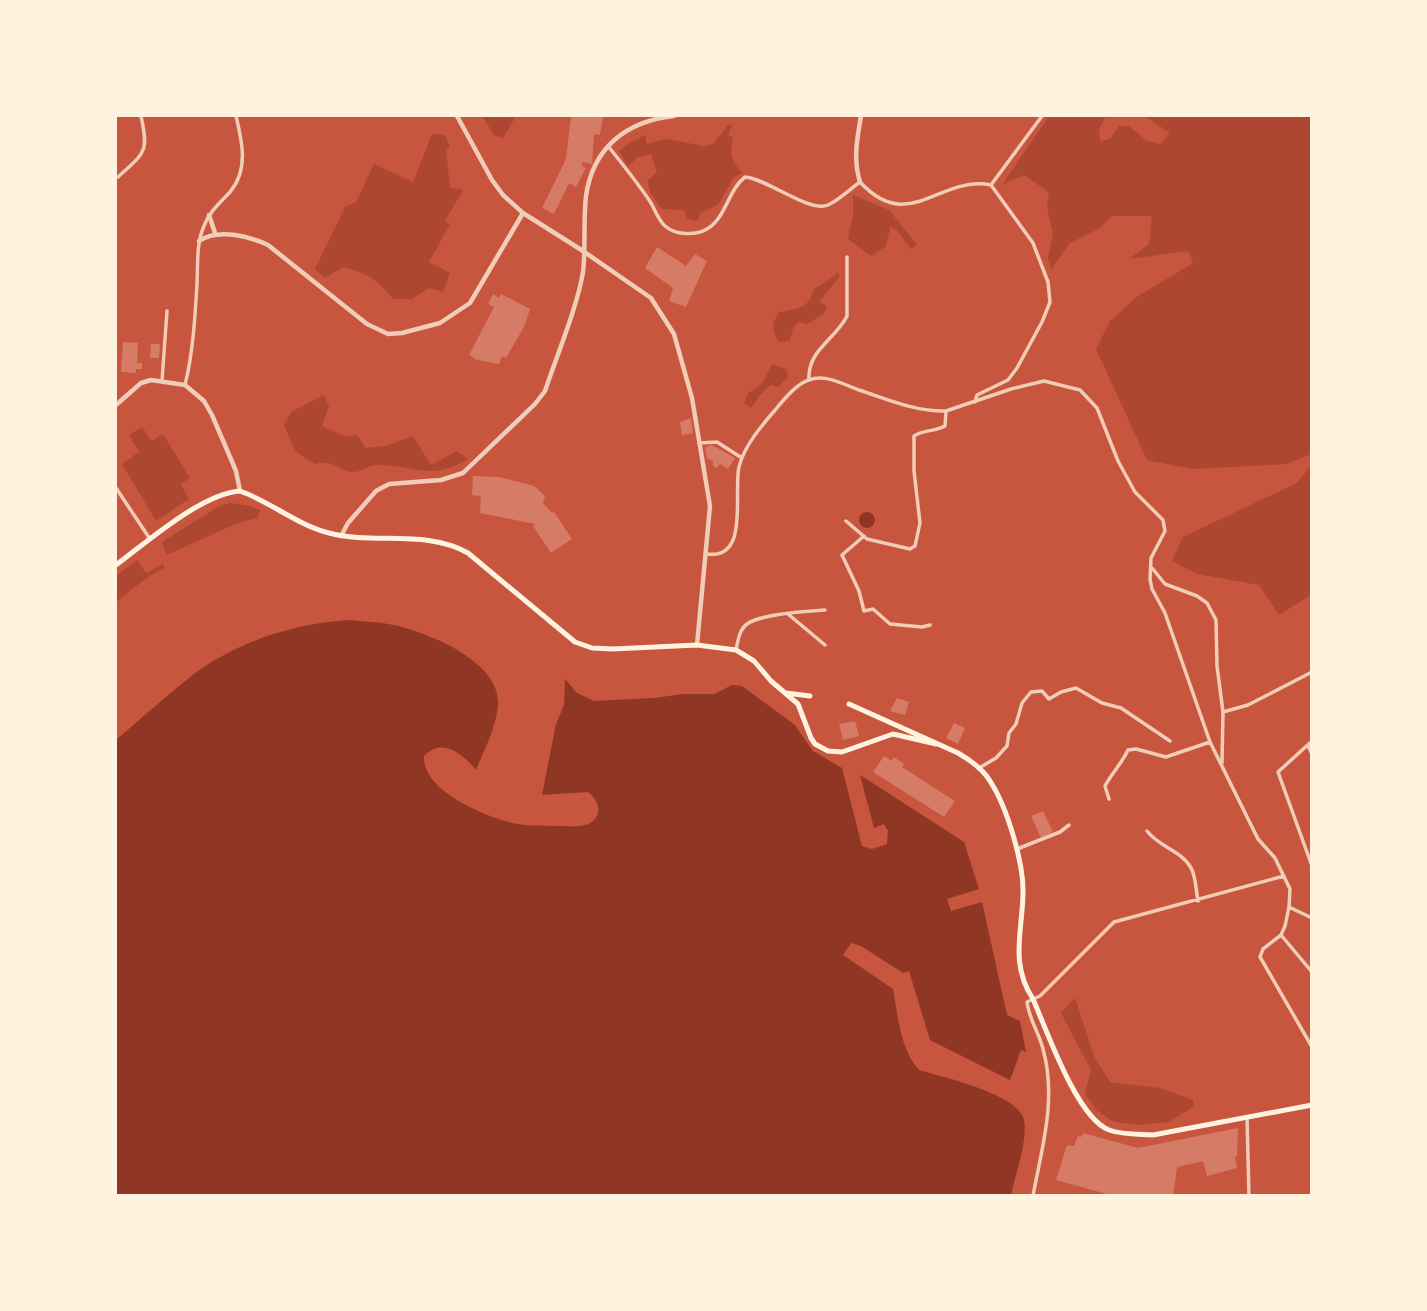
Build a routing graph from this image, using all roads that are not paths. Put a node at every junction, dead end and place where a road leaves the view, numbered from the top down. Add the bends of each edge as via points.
1 (141, 116) edge
2 (236, 116) edge
3 (457, 116) edge
4 (674, 116) edge
5 (861, 116) edge
6 (1042, 116) edge
7 (608, 146) junction
8 (118, 177) dead end
9 (860, 182) junction
10 (990, 185) junction
11 (523, 213) junction
12 (209, 215) junction
13 (215, 233) junction
14 (199, 241) junction
15 (583, 251) junction
16 (847, 257) dead end
17 (167, 311) dead end
18 (809, 380) junction
19 (162, 382) junction
20 (185, 385) junction
21 (975, 402) junction
22 (116, 405) edge
23 (946, 411) junction
24 (699, 443) junction
25 (742, 458) junction
26 (116, 488) edge
27 (240, 491) junction
28 (846, 521) dead end
29 (341, 536) junction
30 (864, 536) junction
31 (150, 539) junction
32 (707, 554) junction
33 (116, 565) edge
34 (1151, 566) junction
35 (825, 610) dead end
36 (788, 614) junction
37 (930, 625) dead end
38 (697, 645) junction
39 (825, 645) dead end
40 (736, 650) junction
41 (1311, 672) edge
42 (783, 693) junction
43 (810, 696) dead end
44 (849, 704) dead end
45 (1223, 712) junction
46 (1170, 741) dead end
47 (1311, 741) edge
48 (1210, 742) junction
49 (936, 744) junction
50 (1308, 746) junction
51 (1311, 754) edge
52 (1222, 766) junction
53 (979, 768) junction
54 (1110, 799) dead end
55 (1069, 825) dead end
56 (1147, 831) dead end
57 (1017, 849) junction
58 (1311, 866) edge
59 (1284, 876) junction
60 (1198, 901) junction
61 (1289, 907) junction
62 (1311, 918) edge
63 (1281, 935) junction
64 (1311, 972) edge
65 (1033, 999) junction
66 (1311, 1047) edge
67 (1311, 1105) edge
68 (1247, 1117) junction
69 (1033, 1195) edge
70 (1249, 1195) edge

1 - 8 street via 146,144 141,156
2 - 12 street via 243,145 239,174
3 - 11 street via 492,180
4 - 7 street via 635,126
5 - 9 street via 855,153
6 - 10 street
7 - 9 street via 664,226 676,232 707,229 745,177 757,178 816,206 827,206
7 - 15 street via 586,195
9 - 10 street via 877,198 903,205 964,185
10 - 21 street via 1033,243 1048,282 1050,302 1017,368 1005,382 977,395
11 - 13 street via 470,303 440,323 388,334 367,324 268,245
11 - 15 street
12 - 13 street
12 - 14 street
13 - 14 street
14 - 20 street
15 - 24 street via 650,298 664,316 682,356
15 - 29 street via 578,291 545,391 536,404 463,473 441,480 389,484 376,491
16 - 18 street via 847,316 817,350
17 - 19 street
18 - 23 street via 824,379 916,408
18 - 25 street via 778,407
19 - 20 street
19 - 22 street via 141,383
20 - 27 street via 212,415
21 - 23 street
21 - 34 street via 1044,381 1080,390 1088,397 1135,492 1163,520 1165,531
23 - 30 street via 945,426 914,436 920,523 915,546 910,549
24 - 25 street via 717,442
24 - 32 street via 710,506
25 - 32 street via 734,537 726,550
26 - 31 street
27 - 29 main road via 306,525
27 - 31 main road via 199,507
28 - 30 street
29 - 38 main road via 423,540 457,547 575,642 592,648
30 - 37 street via 842,555 864,611 873,609 890,624
31 - 33 main road
32 - 38 street
34 - 45 street via 1165,584 1207,603 1216,620
34 - 48 street via 1152,589 1166,613
35 - 36 street
36 - 39 street
36 - 40 street via 745,625
38 - 40 main road
40 - 42 main road via 754,661
41 - 45 street via 1248,705
42 - 43 main road
42 - 49 main road via 798,704 815,744 828,751 842,752 893,734
44 - 49 main road
45 - 52 street
46 - 53 street via 1121,708 1076,688 1049,699 1042,691 1031,692 1022,702 1007,746
47 - 50 street
48 - 52 street
48 - 54 street via 1166,757 1128,750 1105,786
49 - 53 main road
50 - 51 street
50 - 58 street via 1278,772
52 - 59 street via 1258,839
53 - 57 main road via 993,784
55 - 57 street
56 - 60 street via 1185,859 1193,870
57 - 65 main road via 1023,893 1018,957 1024,986
59 - 60 street
59 - 61 street via 1290,889
60 - 65 street via 1114,922
61 - 62 street
61 - 63 street
63 - 64 street
63 - 66 street via 1260,957
65 - 68 main road via 1077,1098 1107,1129 1153,1135
65 - 69 street via 1027,1002 1028,1009 1044,1050 1049,1094
67 - 68 main road
68 - 70 street

